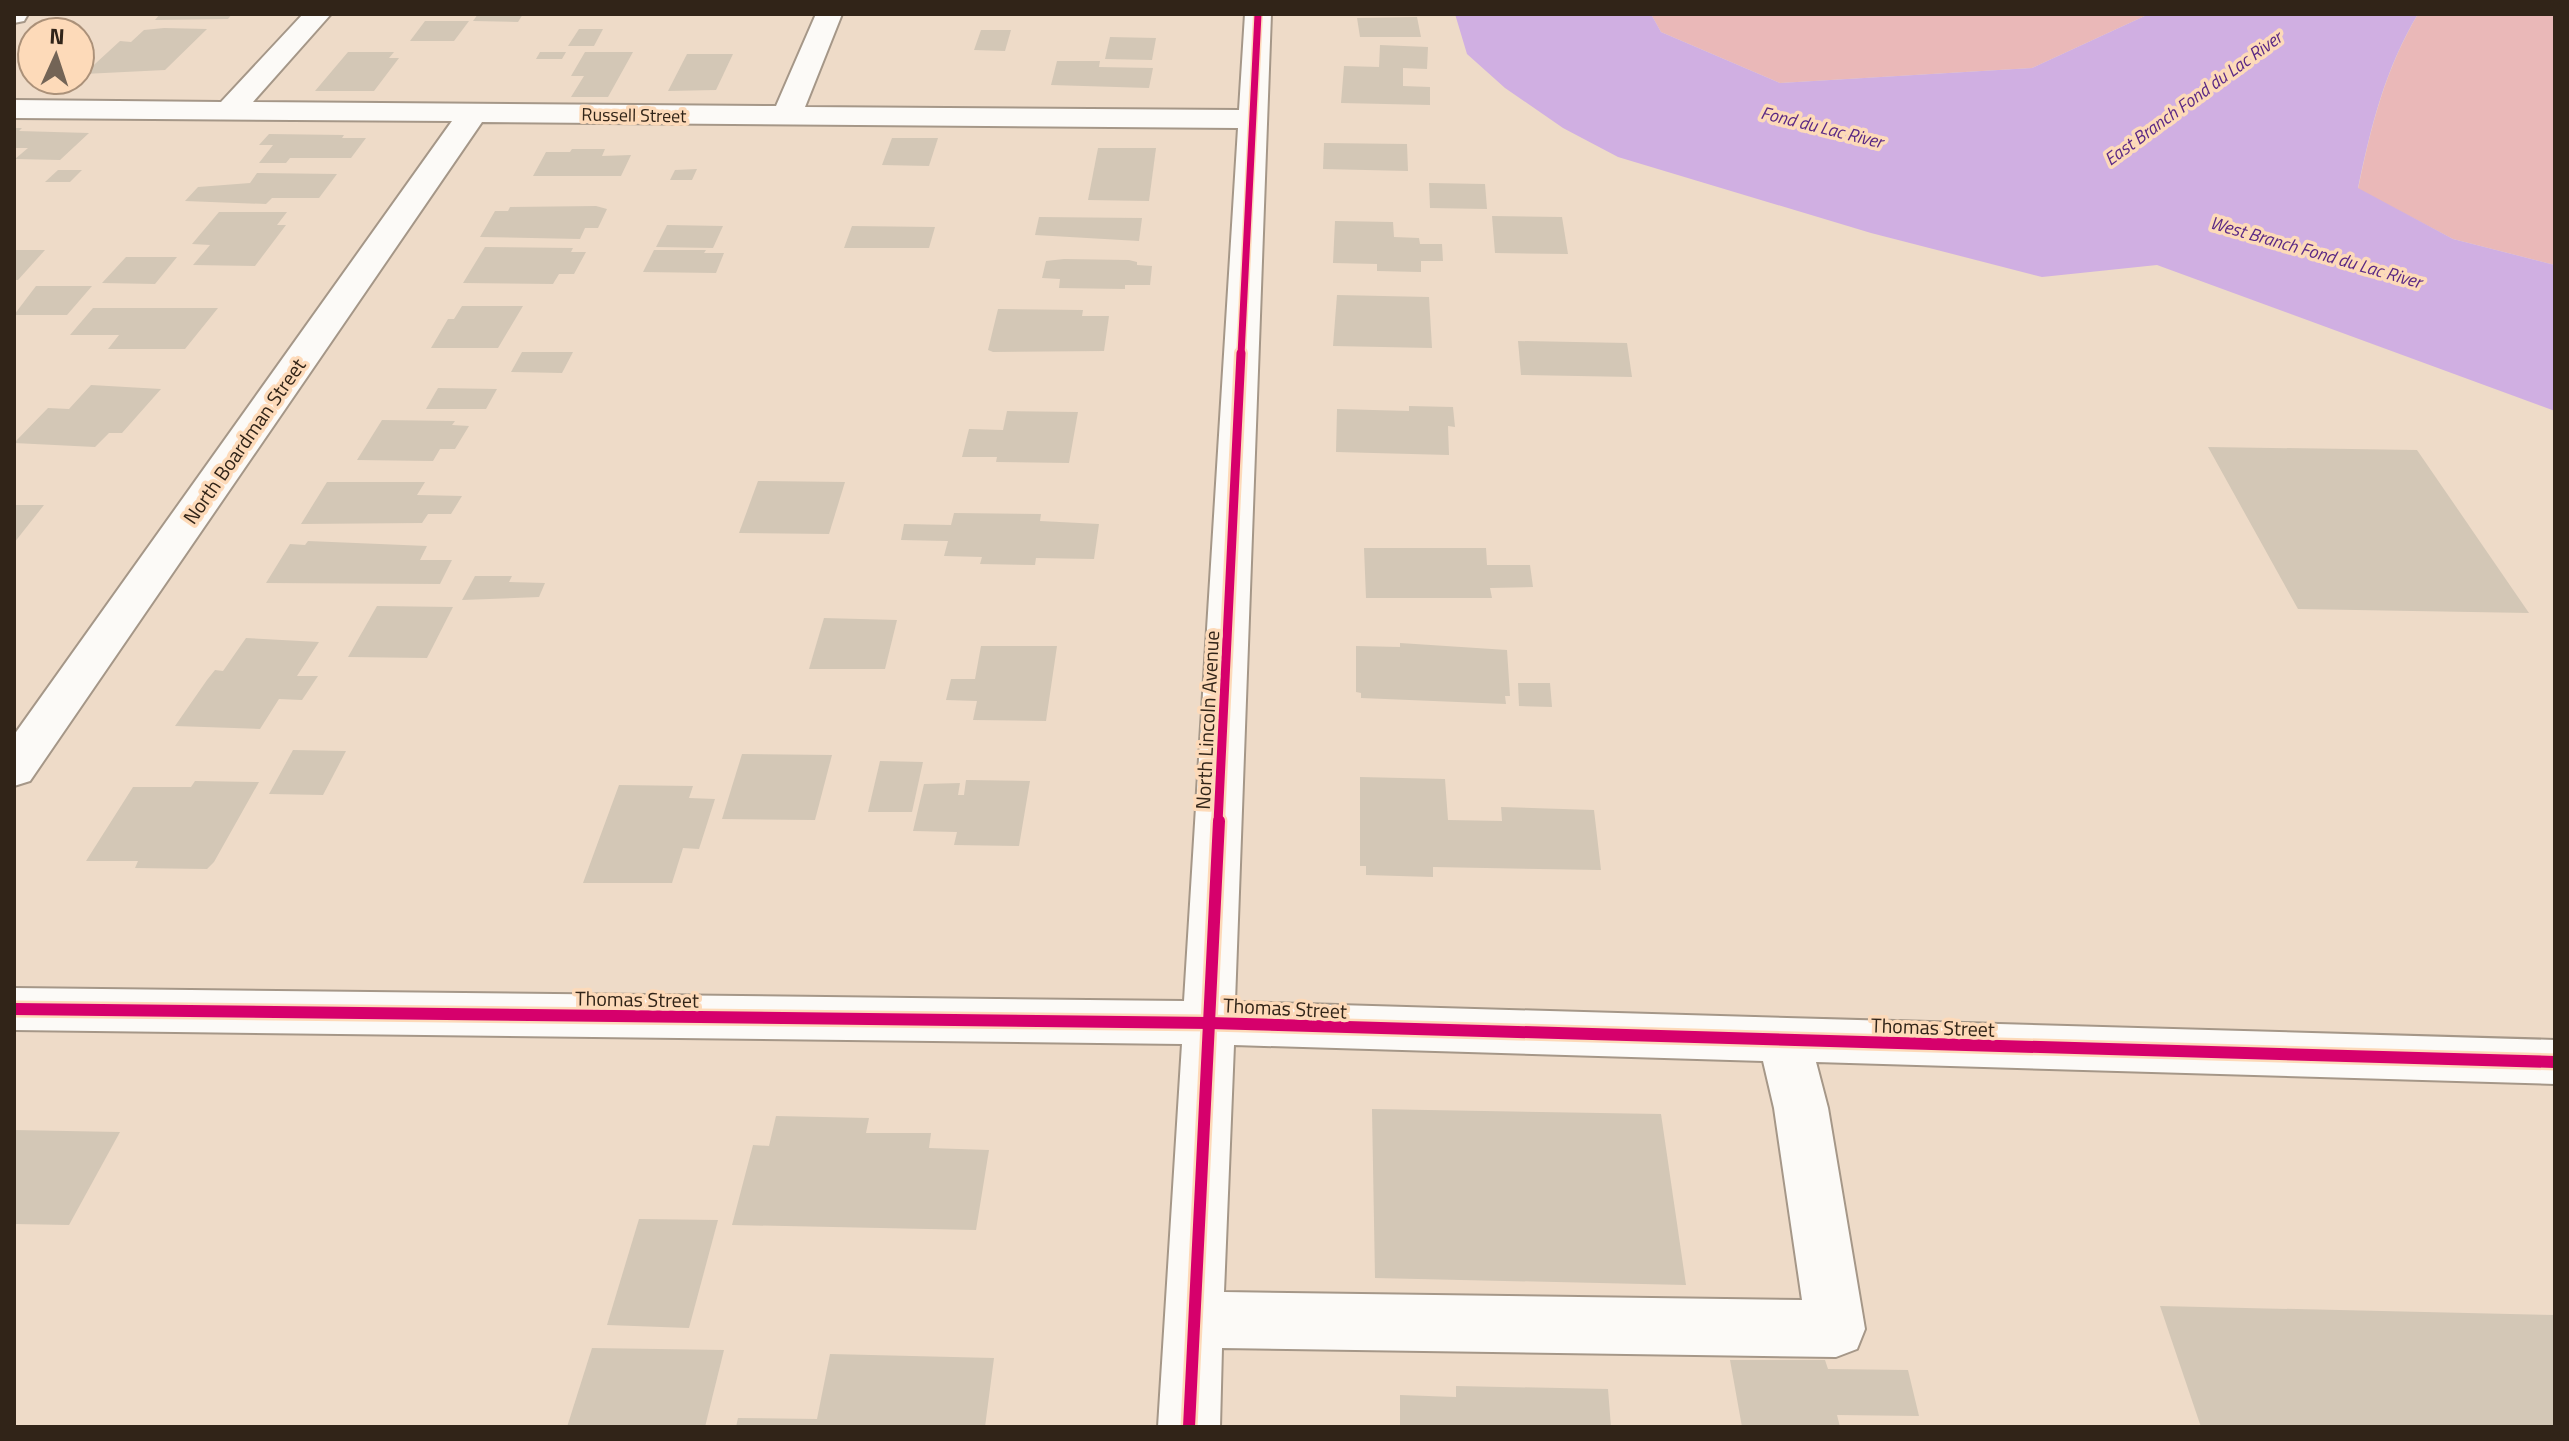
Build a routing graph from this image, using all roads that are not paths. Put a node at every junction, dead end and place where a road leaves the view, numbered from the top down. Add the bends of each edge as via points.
1 (318, 14) edge
2 (829, 14) edge
3 (1258, 14) edge
4 (14, 109) edge
5 (230, 110) junction
6 (473, 113) junction
7 (787, 116) junction
8 (1255, 119) junction
9 (14, 769) edge
10 (14, 1009) edge
11 (1210, 1023) junction
12 (1784, 1041) junction
13 (2555, 1062) edge
14 (1194, 1320) junction
15 (1189, 1427) edge

1 - 5 street
2 - 7 street
3 - 8 street, North Lincoln Avenue
4 - 5 street, Russell Street
5 - 6 street, Russell Street
6 - 7 street, Russell Street
6 - 9 street, North Boardman Street
7 - 8 street, Russell Street
8 - 11 street, North Lincoln Avenue
10 - 11 street, Thomas Street
11 - 12 street, Thomas Street
11 - 14 street, North Lincoln Avenue
12 - 13 street, Thomas Street
12 - 14 street via 1801,1108 1836,1329
14 - 15 street, North Lincoln Avenue

